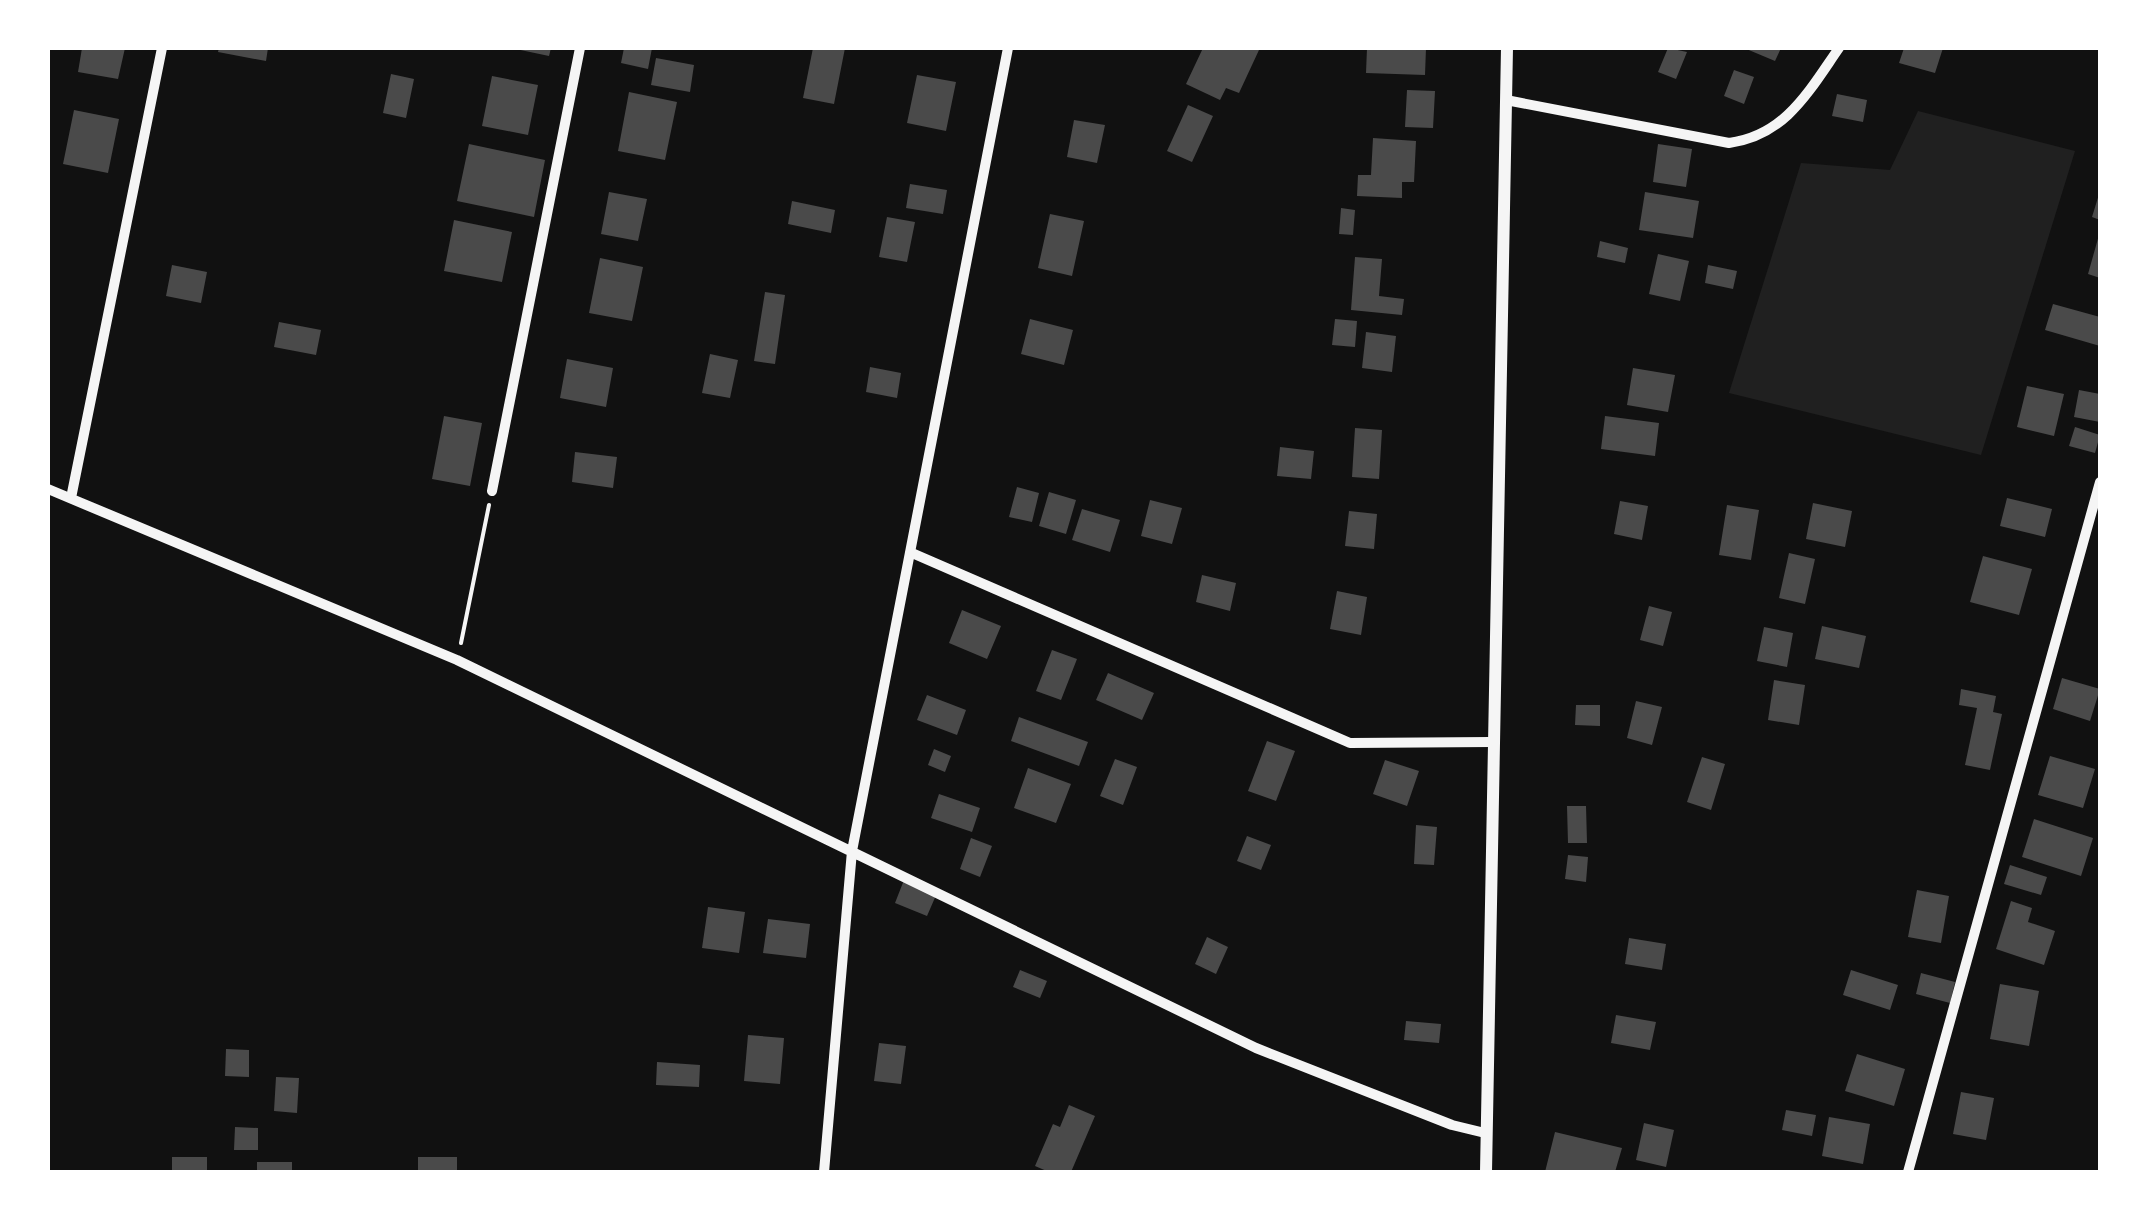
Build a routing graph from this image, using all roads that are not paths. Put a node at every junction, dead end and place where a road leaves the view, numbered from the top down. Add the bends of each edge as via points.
1 (162, 48) edge
2 (580, 48) edge
3 (1008, 48) edge
4 (1507, 48) edge
5 (1839, 48) edge
6 (1506, 100) junction
7 (2100, 482) edge
8 (48, 489) edge
9 (492, 491) road end
10 (71, 498) junction
11 (912, 553) junction
12 (1490, 742) junction
13 (852, 851) junction
14 (1484, 1133) junction
15 (824, 1172) edge
16 (1486, 1172) edge
17 (1908, 1172) edge

1 - 10 street
2 - 9 street
3 - 11 street
4 - 6 street
5 - 6 street via 1790,115 1753,140 1729,143
6 - 12 street
7 - 17 street
8 - 10 street
10 - 13 street via 457,660
11 - 12 street via 1350,743
11 - 13 street
12 - 14 street
13 - 14 street via 1256,1048
13 - 15 street
14 - 16 street

